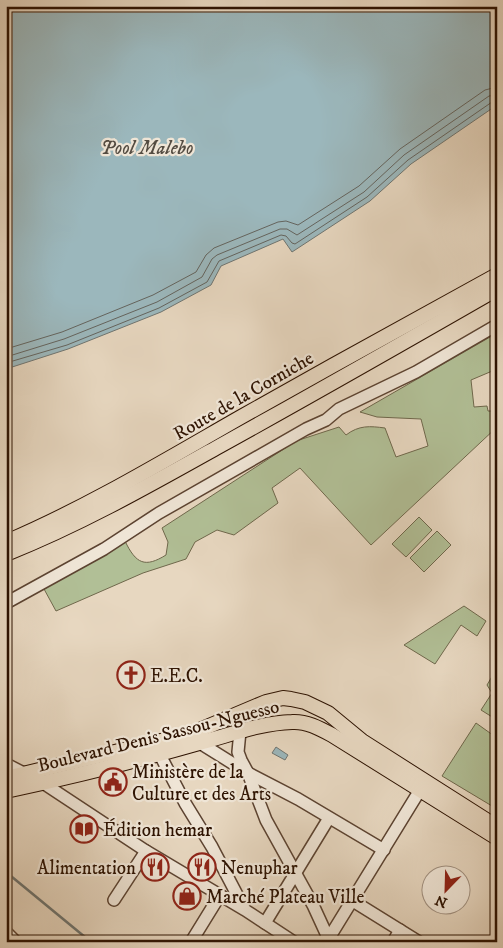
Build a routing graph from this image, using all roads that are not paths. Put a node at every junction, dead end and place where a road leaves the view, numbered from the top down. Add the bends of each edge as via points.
1 (497, 275) edge
2 (497, 289) edge
3 (497, 325) edge
4 (6, 542) edge
5 (6, 554) edge
6 (6, 603) edge
7 (240, 731) junction
8 (200, 743) junction
9 (159, 754) junction
10 (6, 764) edge
11 (26, 773) junction
12 (248, 773) junction
13 (6, 778) edge
14 (44, 783) junction
15 (420, 790) junction
16 (6, 791) edge
17 (329, 818) junction
18 (497, 827) edge
19 (497, 838) edge
20 (384, 850) junction
21 (146, 851) junction
22 (296, 872) junction
23 (220, 895) junction
24 (114, 900) dead end
25 (353, 901) junction
26 (244, 910) junction
27 (265, 923) junction
28 (400, 930) junction
29 (6, 932) edge
30 (330, 940) edge
31 (16, 942) edge
32 (191, 942) edge
33 (294, 942) edge
34 (393, 942) edge
35 (419, 942) edge

1 - 4 main road, Route de la Corniche via 99,498
2 - 5 main road, Route de la Corniche via 159,480 49,537
3 - 6 street via 416,372 339,409 326,420
7 - 8 main road, Boulevard Denis Sassou-Nguesso
7 - 12 street via 238,752
7 - 15 main road, Boulevard Denis Sassou-Nguesso via 294,721 312,725
8 - 9 main road, Boulevard Denis Sassou-Nguesso
8 - 12 street
9 - 14 main road, Boulevard Denis Sassou-Nguesso
9 - 26 street
10 - 11 street
11 - 13 main road, Boulevard Denis Sassou-Nguesso
11 - 14 street
11 - 18 main road, Boulevard Denis Sassou-Nguesso via 190,734 266,702 296,699 328,713 362,740
12 - 17 street
12 - 22 street via 266,820
14 - 16 main road, Boulevard Denis Sassou-Nguesso
14 - 21 street
15 - 19 main road, Boulevard Denis Sassou-Nguesso
15 - 20 street
17 - 20 street
17 - 22 street
20 - 25 street
21 - 23 street
21 - 24 street
22 - 27 street
22 - 30 street
23 - 26 street
23 - 32 street
25 - 28 street
25 - 30 street
26 - 27 street
27 - 33 street
28 - 34 street
28 - 35 street
29 - 31 street

